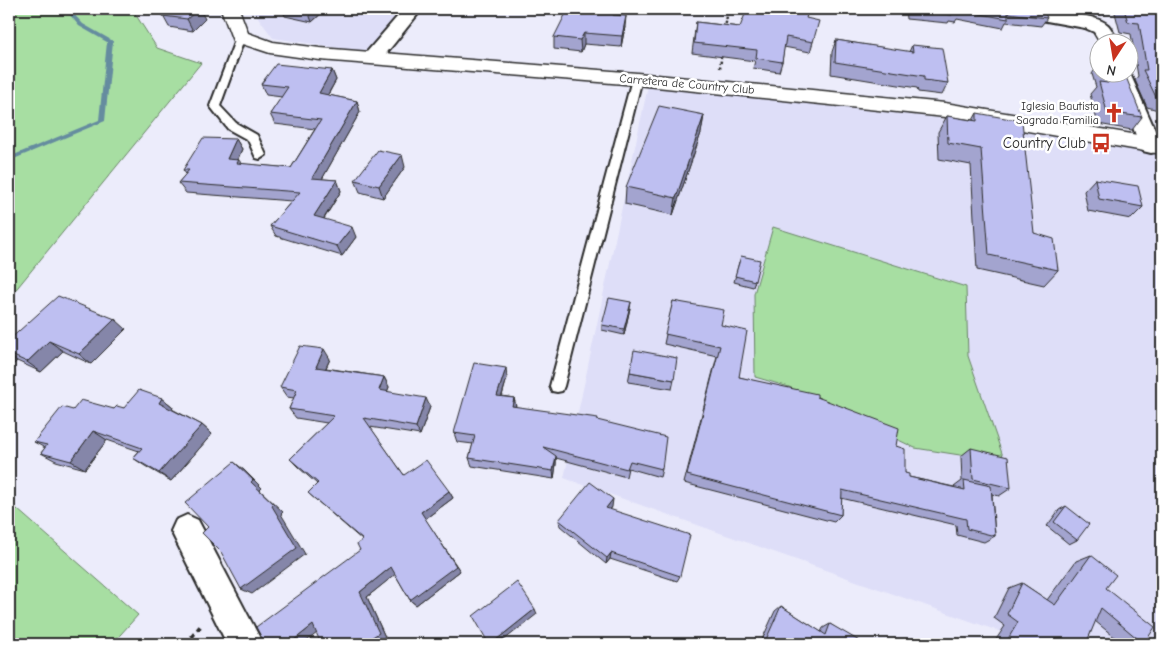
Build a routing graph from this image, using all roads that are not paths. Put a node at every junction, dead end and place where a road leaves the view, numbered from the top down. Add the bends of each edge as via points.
1 (230, 9) edge
2 (413, 9) edge
3 (1008, 9) edge
4 (1103, 32) edge
5 (240, 38) junction
6 (374, 57) junction
7 (637, 79) junction
8 (1126, 82) edge
9 (1156, 146) edge
10 (260, 154) dead end
11 (557, 386) dead end
12 (187, 531) dead end
13 (246, 644) edge

1 - 5 street
2 - 6 street
3 - 4 street via 1089,23
5 - 6 street, Carretera de Country Club via 270,47
5 - 10 lane via 215,106 232,126 253,138
6 - 7 street, Carretera de Country Club
7 - 9 street, Carretera de Country Club via 945,110
7 - 11 lane
8 - 9 street
12 - 13 street

